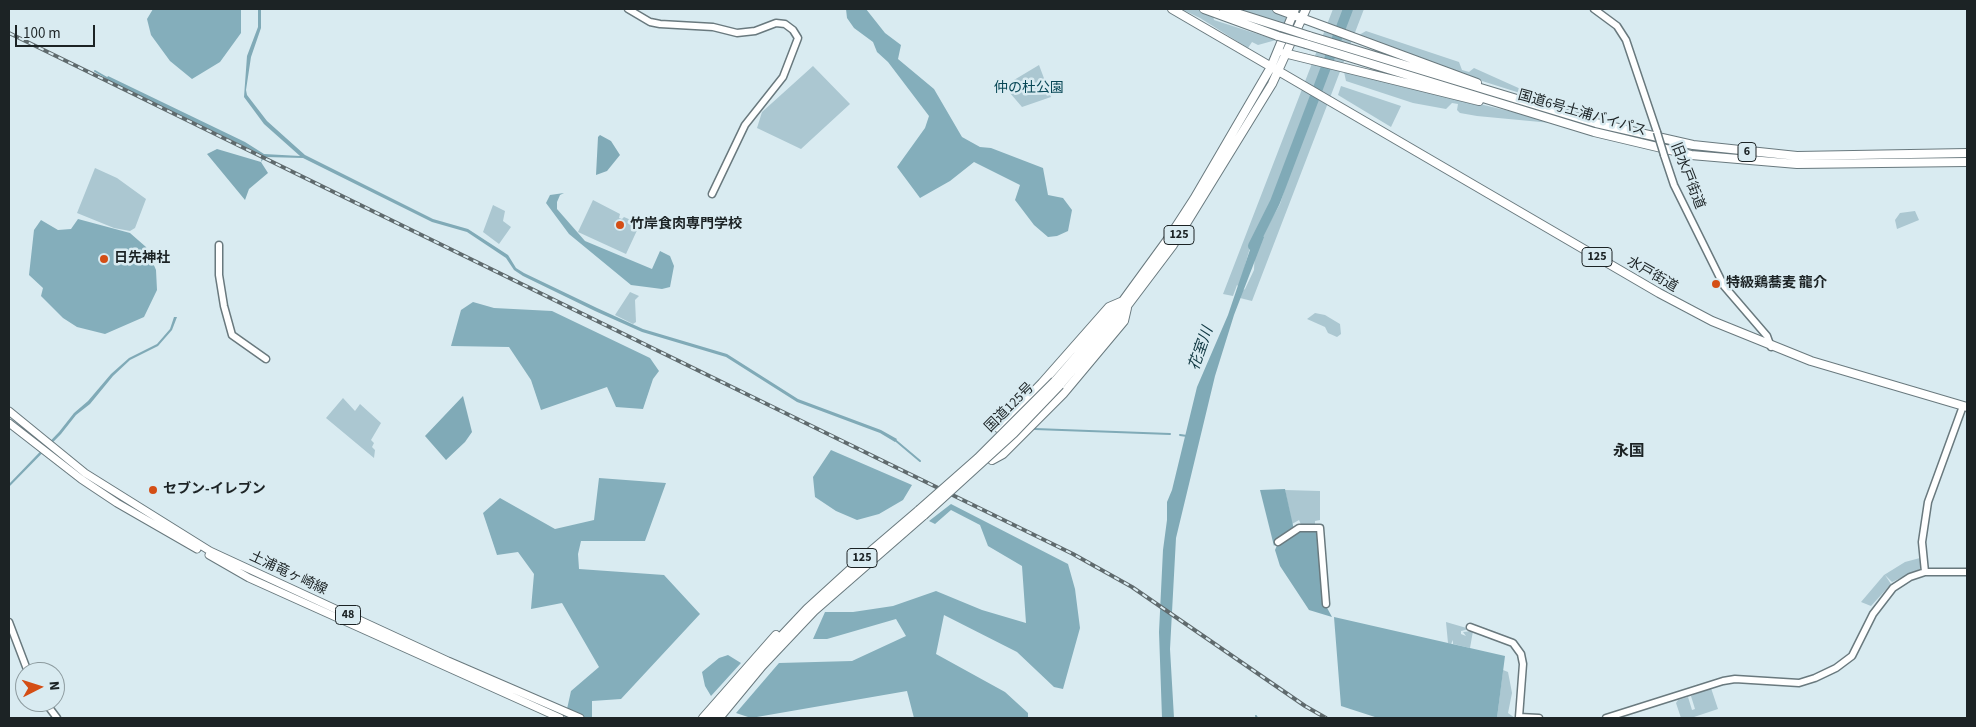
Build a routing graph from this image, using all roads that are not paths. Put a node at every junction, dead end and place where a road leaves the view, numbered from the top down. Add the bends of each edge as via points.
1 (628, 9) edge
2 (1172, 9) edge
3 (1204, 9) edge
4 (1224, 9) edge
5 (1277, 9) edge
6 (1306, 9) edge
7 (1594, 9) edge
8 (1294, 11) edge
9 (1303, 17) junction
10 (1278, 52) junction
11 (1287, 54) junction
12 (1270, 67) junction
13 (1279, 71) junction
14 (1532, 104) junction
15 (1547, 117) junction
16 (1967, 153) edge
17 (1967, 162) edge
18 (712, 194) dead end
19 (219, 245) dead end
20 (1125, 303) junction
21 (1760, 327) junction
22 (1754, 339) junction
23 (1771, 346) junction
24 (266, 359) dead end
25 (1965, 406) edge
26 (9, 411) edge
27 (9, 423) edge
28 (998, 428) dead end
29 (992, 460) dead end
30 (1278, 542) dead end
31 (1926, 572) junction
32 (1967, 572) edge
33 (1326, 604) dead end
34 (811, 610) junction
35 (9, 622) edge
36 (1470, 627) dead end
37 (24, 662) edge
38 (560, 718) edge
39 (580, 718) edge
40 (703, 718) edge
41 (709, 718) edge
42 (719, 718) edge
43 (724, 718) edge
44 (1539, 718) edge
45 (1606, 718) edge

1 - 18 street via 650,22 713,27 737,33 755,31 776,23 785,24 798,38 783,77 745,125
2 - 12 highway, 水戸街道
3 - 15 highway, 国道6号土浦バイパス / 6, bridge via 1278,36
4 - 14 highway, 国道6号土浦バイパス / 6, bridge
5 - 8 highway
6 - 9 highway, 国道125号
7 - 21 street, 旧水戸街道, bridge via 1617,26 1626,40 1674,185 1734,299
8 - 9 highway
8 - 10 highway, 国道125号
9 - 11 highway, 国道125号
9 - 14 highway
10 - 11 highway
10 - 12 highway, 国道125号
11 - 13 highway, 国道125号
11 - 15 highway
12 - 13 highway, 水戸街道 / 125
12 - 20 highway, 国道125号 / 125 via 1194,199
13 - 20 highway, 国道125号 / 125 via 1194,211
13 - 22 highway, 水戸街道 / 125 via 1659,293
14 - 16 highway, 国道6号土浦バイパス / 6 via 1641,135 1724,150 1797,156
15 - 17 highway, 国道6号土浦バイパス / 6 via 1639,144 1723,159 1833,165
19 - 24 street via 219,275 232,335
20 - 28 highway via 1109,307
20 - 29 highway via 1124,322 1063,394 1003,454
20 - 34 highway, 国道125号 / 125, bridge via 1058,383 921,513 864,556
21 - 22 street
21 - 23 street, 旧水戸街道
22 - 23 highway, 水戸街道 / 125
23 - 25 highway, 水戸街道 / 125 via 1811,361
25 - 31 street via 1928,502 1922,542
26 - 39 main road, 土浦竜ヶ崎線 / 48 via 85,473 210,551 448,662
27 - 38 main road, 土浦竜ヶ崎線 / 48 via 110,498 249,578
30 - 33 street via 1299,528 1320,528
31 - 32 street
31 - 45 street via 1893,588 1873,614 1852,656 1836,668 1799,683 1724,681
34 - 40 highway via 785,626 763,648
34 - 41 highway, 国道125号 / 125 via 756,663
34 - 42 highway, 国道125号 / 125
34 - 43 highway via 796,637
35 - 37 street
36 - 44 street via 1513,644 1521,654 1519,717

